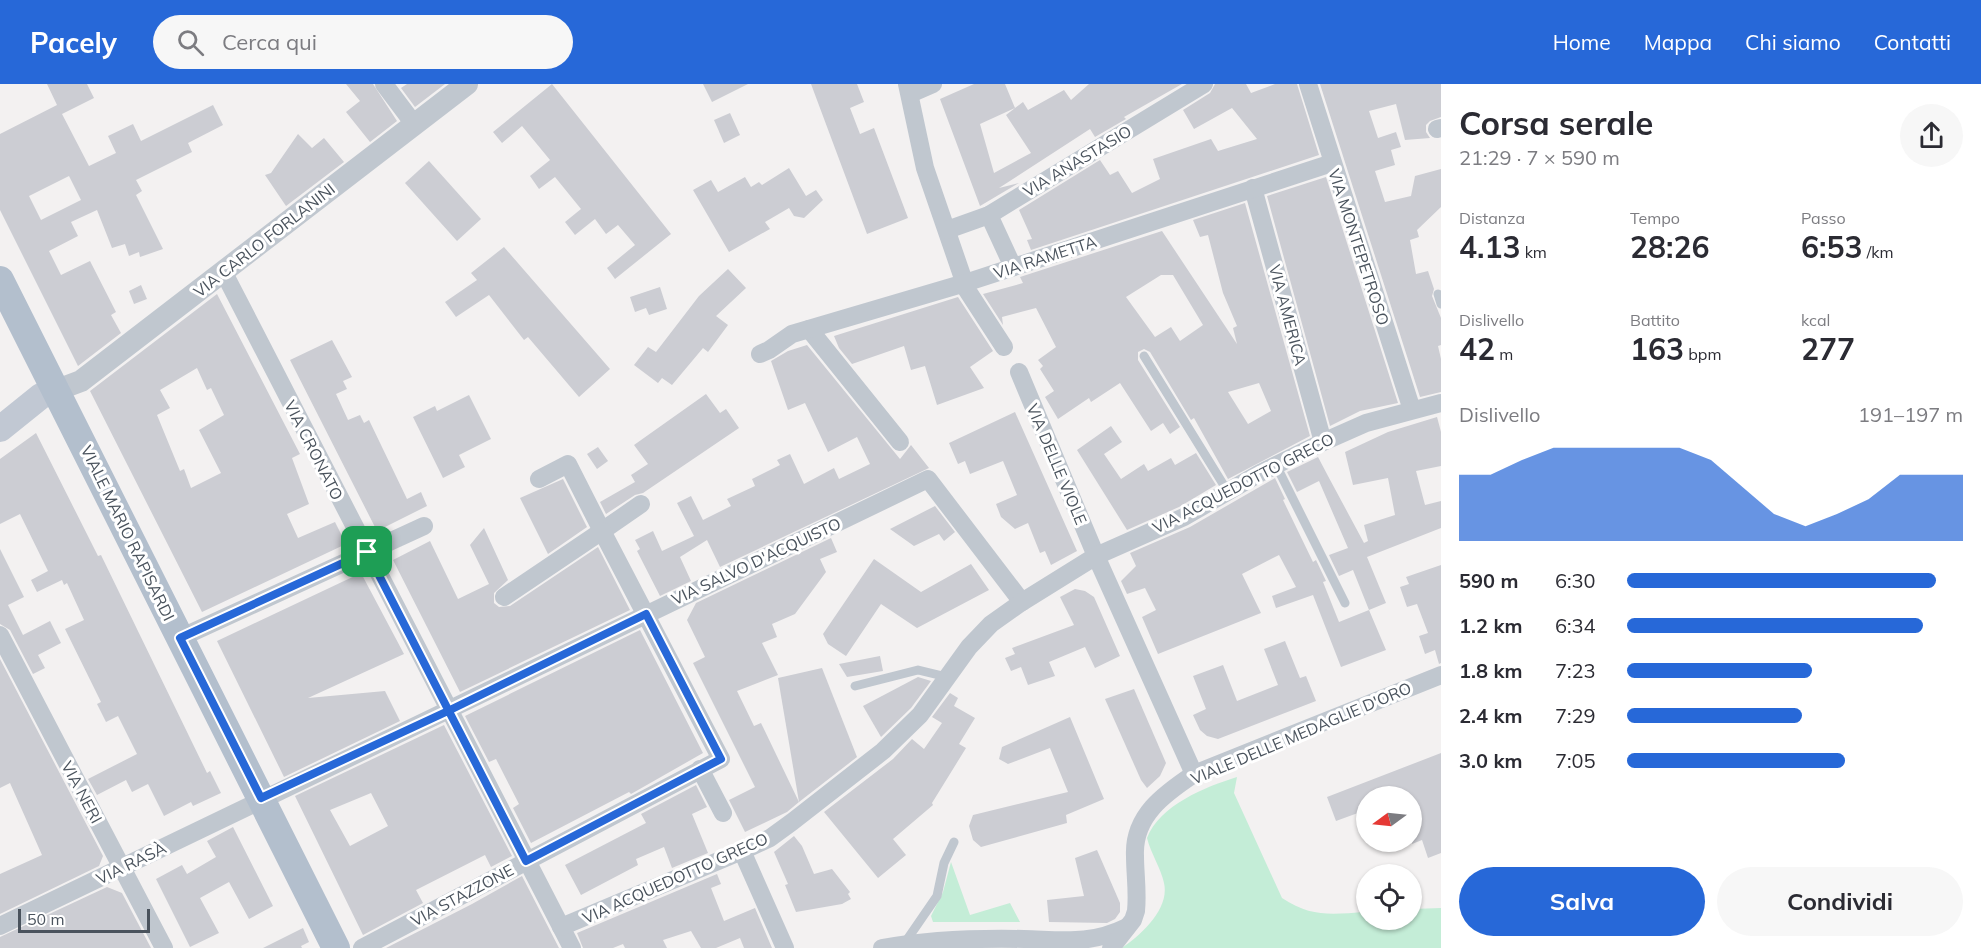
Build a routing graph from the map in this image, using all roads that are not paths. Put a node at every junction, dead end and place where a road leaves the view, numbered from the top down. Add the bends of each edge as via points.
1 (384, 84) edge
2 (467, 84) edge
3 (933, 84) edge
4 (1204, 84) edge
5 (1308, 84) edge
6 (908, 89) edge
7 (414, 124) junction
8 (1332, 162) junction
9 (1253, 188) junction
10 (989, 215) junction
11 (947, 230) junction
12 (1013, 267) junction
13 (223, 271) junction
14 (0, 280) edge
15 (965, 283) junction
16 (809, 329) junction
17 (1004, 347) dead end
18 (759, 354) dead end
19 (1144, 356) dead end
20 (1019, 372) dead end
21 (57, 390) junction
22 (1441, 403) edge
23 (1412, 410) junction
24 (0, 429) edge
25 (900, 442) dead end
26 (1323, 442) junction
27 (1276, 465) junction
28 (539, 479) dead end
29 (1228, 492) junction
30 (641, 504) dead end
31 (424, 526) dead end
32 (602, 531) junction
33 (367, 552) junction
34 (1096, 556) junction
35 (504, 597) dead end
36 (1022, 602) junction
37 (1345, 603) dead end
38 (646, 614) junction
39 (0, 635) edge
40 (180, 638) junction
41 (1441, 675) edge
42 (947, 677) junction
43 (855, 686) dead end
44 (448, 711) junction
45 (700, 769) junction
46 (1194, 774) junction
47 (261, 798) junction
48 (723, 813) dead end
49 (954, 842) dead end
50 (742, 851) junction
51 (526, 861) junction
52 (122, 867) junction
53 (0, 926) edge
54 (561, 927) junction
55 (1127, 927) junction
56 (976, 940) junction
57 (904, 944) junction
58 (1047, 945) edge
59 (164, 948) edge
60 (336, 948) edge
61 (362, 948) edge
62 (572, 948) edge
63 (785, 948) edge
64 (882, 948) edge
65 (1002, 948) edge
66 (1111, 948) edge

1 - 7 street
2 - 7 street, VIA CARLO FORLANINI
3 - 6 street
4 - 10 street, VIA ANASTASIO
5 - 8 street, VIA MONTEPETROSO
6 - 11 street via 925,168
7 - 13 street, VIA CARLO FORLANINI
8 - 9 street, VIA RAMETTA
8 - 23 street, VIA MONTEPETROSO
9 - 12 street, VIA RAMETTA
9 - 26 street, VIA AMERICA
10 - 11 street, VIA ANASTASIO
10 - 12 street
11 - 15 street
12 - 15 street, VIA RAMETTA
13 - 21 street, VIA CARLO FORLANINI via 81,381
13 - 33 street, VIA CRONATO
14 - 21 main road, VIALE MARIO RAPISARDI
15 - 16 street, VIA RAMETTA
15 - 17 street
16 - 18 street, VIA RAMETTA via 792,334
16 - 25 street
19 - 29 lane
20 - 34 street, VIA DELLE VIOLE
21 - 24 main road via 41,396
21 - 40 main road, VIALE MARIO RAPISARDI
22 - 23 street, VIA ACQUEDOTTO GRECO
23 - 26 street, VIA ACQUEDOTTO GRECO via 1366,423
26 - 27 street, VIA ACQUEDOTTO GRECO
27 - 29 street, VIA ACQUEDOTTO GRECO
27 - 37 lane
28 - 32 street via 568,464
29 - 34 street, VIA ACQUEDOTTO GRECO via 1184,517
30 - 32 street
31 - 33 street
32 - 35 street
32 - 38 street
33 - 40 street
33 - 44 street, VIA CRONATO
34 - 36 street, VIA ACQUEDOTTO GRECO
34 - 46 street, VIA DELLE VIOLE
36 - 38 street, VIA SALVO D'ACQUISTO via 928,479
36 - 42 street, VIA ACQUEDOTTO GRECO via 969,647
38 - 44 street, VIA SALVO D'ACQUISTO
38 - 45 street, VIA STAZZONE via 721,759
39 - 52 street, VIA NERI
40 - 47 main road, VIALE MARIO RAPISARDI
41 - 46 street, VIALE DELLE MEDAGLIE D'ORO
42 - 43 lane via 918,670
42 - 50 street, VIA ACQUEDOTTO GRECO via 920,715 883,751 770,838
44 - 47 street, VIA SALVO D'ACQUISTO
44 - 51 street, VIA CRONATO
45 - 48 street
45 - 51 street, VIA STAZZONE
46 - 55 street, VIALE DELLE MEDAGLIE D'ORO via 1159,801 1140,823 1134,843 1136,911
47 - 52 street, VIA RASÀ
47 - 60 main road, VIALE MARIO RAPISARDI
49 - 57 lane via 944,863 937,896
50 - 54 street, VIA ACQUEDOTTO GRECO
50 - 63 street
51 - 54 street, VIA CRONATO
51 - 61 street, VIA STAZZONE
52 - 53 street, VIA RASÀ
52 - 59 street, VIA NERI
54 - 62 street, VIA CRONATO
55 - 58 street via 1096,939
55 - 66 street
56 - 57 street
56 - 58 street via 1026,939
56 - 65 street
57 - 64 street

